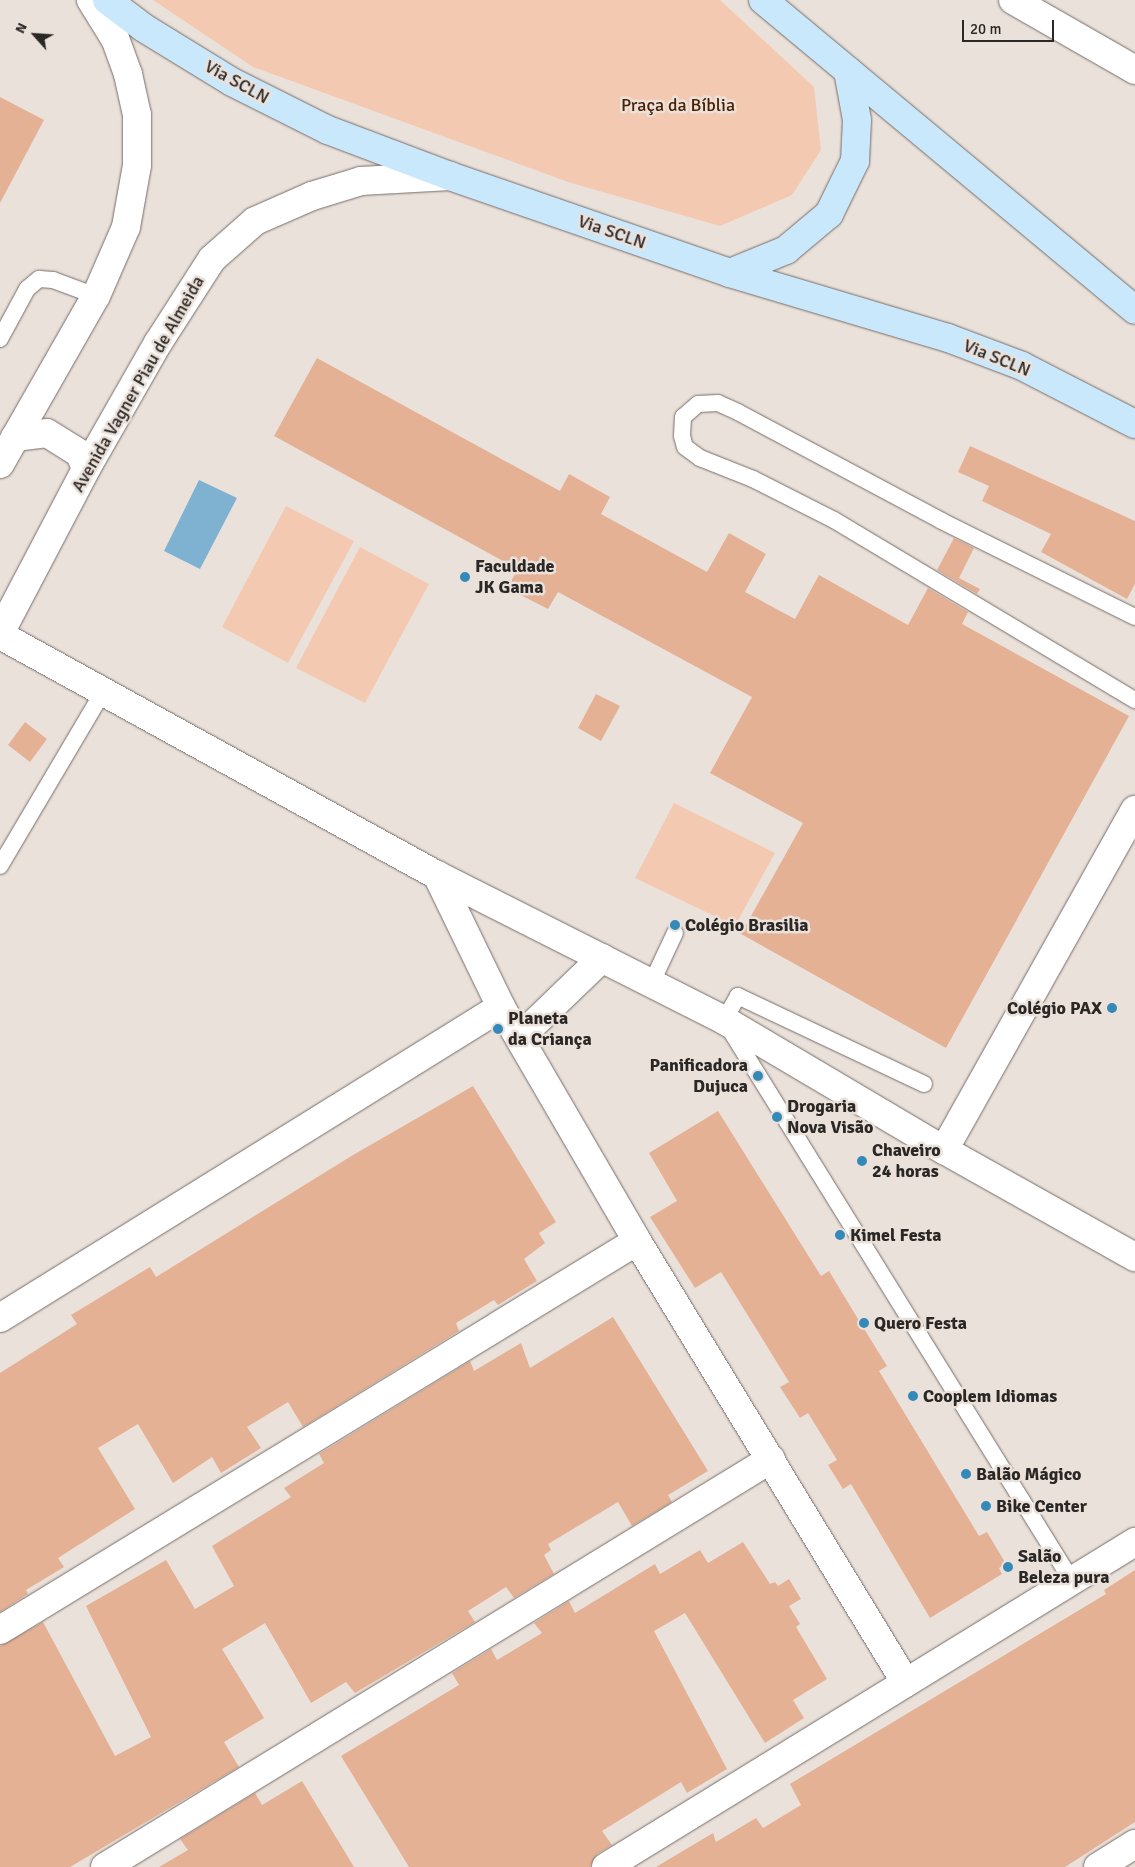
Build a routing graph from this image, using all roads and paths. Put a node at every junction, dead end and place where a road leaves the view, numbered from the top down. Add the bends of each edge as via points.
1 (91, 0) edge
2 (107, 0) edge
3 (763, 0) edge
4 (1013, 0) edge
5 (1135, 70) edge
6 (848, 71) junction
7 (450, 176) junction
8 (730, 273) junction
9 (96, 296) junction
10 (1135, 310) edge
11 (0, 339) edge
12 (1135, 424) edge
13 (15, 437) junction
14 (0, 464) edge
15 (86, 469) junction
16 (1135, 617) edge
17 (0, 634) edge
18 (104, 692) junction
19 (1135, 700) edge
20 (1135, 810) edge
21 (0, 866) edge
22 (437, 875) junction
23 (676, 933) dead end
24 (602, 958) junction
25 (652, 982) junction
26 (501, 1007) junction
27 (724, 1020) junction
28 (520, 1037) junction
29 (924, 1084) dead end
30 (944, 1150) junction
31 (636, 1242) junction
32 (1135, 1257) edge
33 (0, 1318) edge
34 (772, 1459) junction
35 (1135, 1542) edge
36 (1072, 1581) junction
37 (0, 1630) edge
38 (906, 1683) junction
39 (1135, 1844) edge
40 (105, 1867) edge
41 (606, 1867) edge
42 (1098, 1867) edge

1 - 9 street via 118,48 128,74 137,115 137,165 126,227
2 - 7 main road, Via SCLN via 144,28 232,82 328,130
3 - 6 main road
4 - 5 street
6 - 8 main road via 857,120 855,161 829,214 786,250
6 - 10 main road
7 - 8 main road, Via SCLN
7 - 15 street, Avenida Vagner Piau de Almeida via 361,181 312,196 255,221 212,259 158,343
8 - 12 main road, Via SCLN via 948,338 1022,366
9 - 11 lane via 54,280 39,279 27,289
9 - 13 street
13 - 14 street
13 - 15 street via 48,433 80,454
15 - 17 street, Avenida Vagner Piau de Almeida
16 - 19 lane via 942,521 718,403 698,404 683,417 685,447 700,458 753,479 834,520
17 - 18 street
18 - 21 lane
18 - 22 street
20 - 30 street
22 - 24 street
22 - 26 street
23 - 25 lane
24 - 25 street
24 - 28 street
25 - 27 street
26 - 28 street
26 - 33 street
27 - 29 lane via 738,996
27 - 30 street
27 - 36 lane
28 - 31 street
30 - 32 street
31 - 34 street
31 - 37 street
34 - 38 street
34 - 40 street
35 - 36 street
36 - 38 street
38 - 41 street
39 - 42 street

